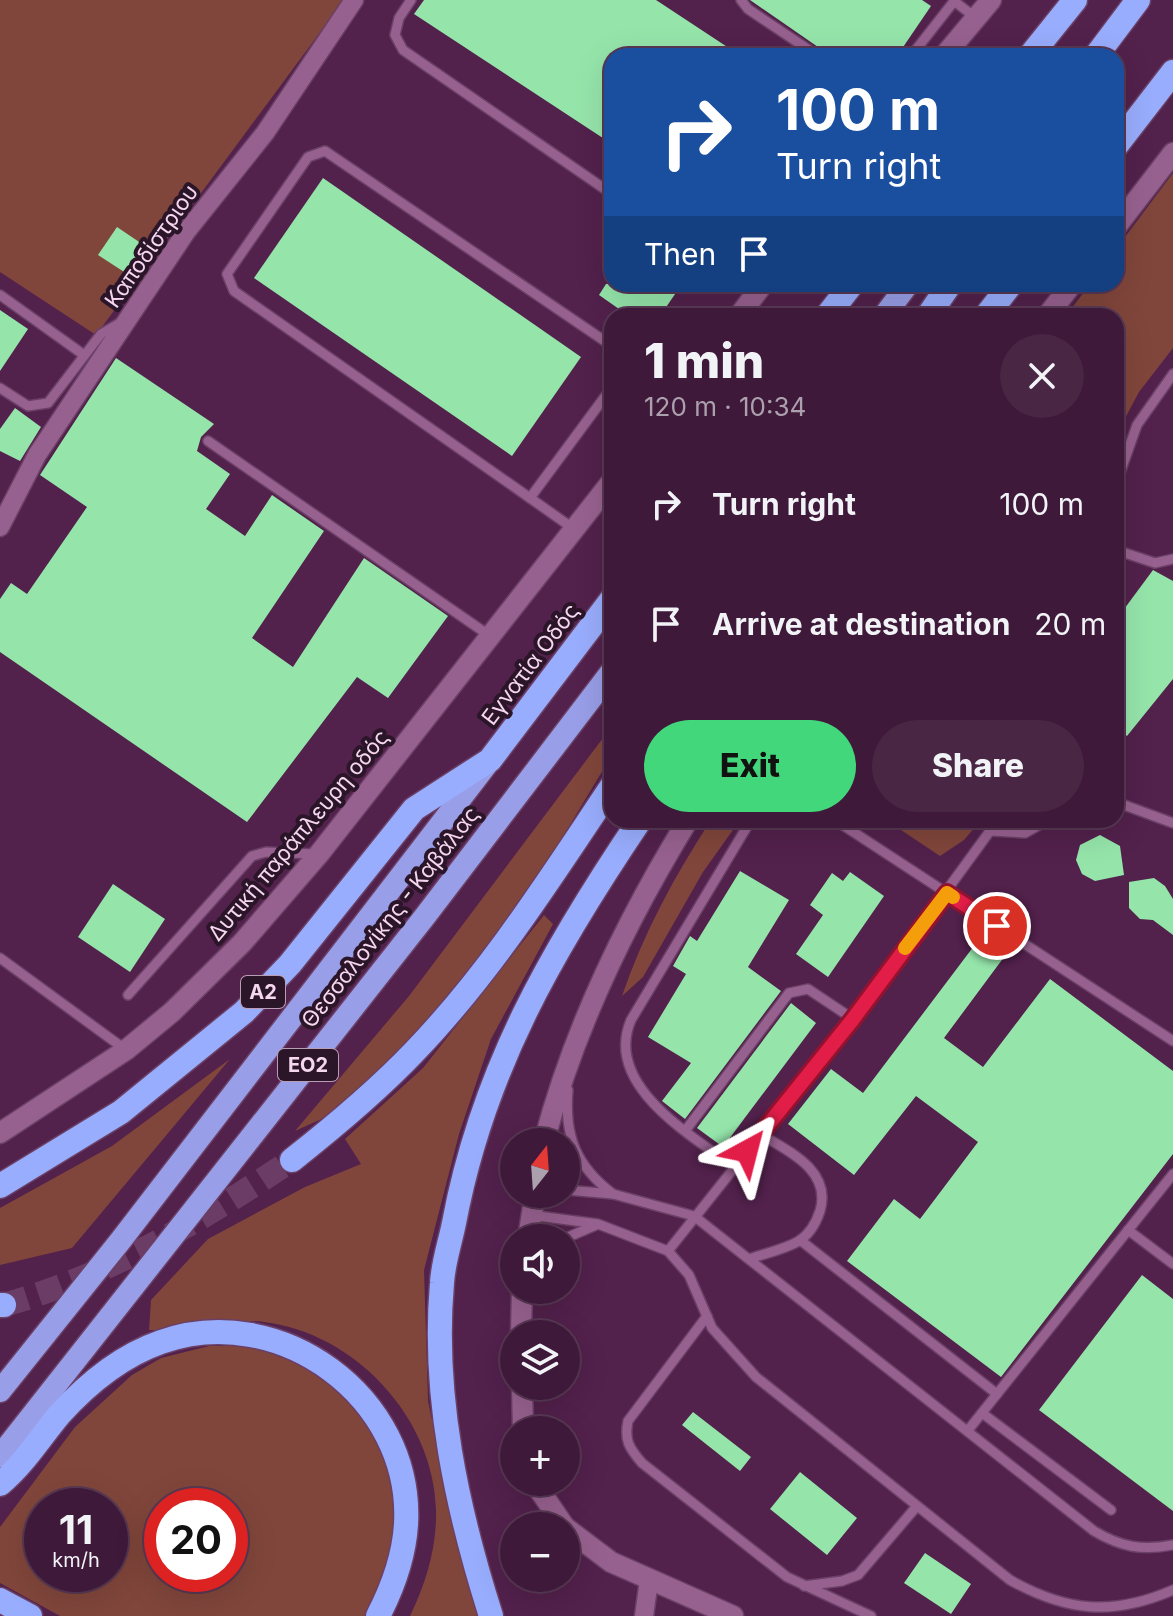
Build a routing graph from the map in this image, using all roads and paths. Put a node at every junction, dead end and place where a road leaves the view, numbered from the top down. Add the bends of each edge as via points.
1 (354, 0) edge
2 (411, 0) edge
3 (741, 0) edge
4 (954, 0) edge
5 (991, 0) edge
6 (1075, 0) edge
7 (1138, 0) edge
8 (976, 18) junction
9 (806, 48) edge
10 (917, 48) edge
11 (951, 48) edge
12 (1036, 48) edge
13 (1102, 48) edge
14 (1173, 72) edge
15 (1124, 136) edge
16 (1173, 153) edge
17 (604, 188) edge
18 (1124, 217) edge
19 (846, 292) edge
20 (1005, 292) edge
21 (1066, 292) edge
22 (0, 295) edge
23 (833, 308) edge
24 (992, 308) edge
25 (1053, 308) edge
26 (129, 317) junction
27 (604, 341) edge
28 (84, 355) junction
29 (1173, 374) edge
30 (0, 388) edge
31 (604, 398) edge
32 (208, 441) dead end
33 (1124, 462) edge
34 (604, 491) edge
35 (530, 498) junction
36 (0, 527) edge
37 (574, 529) junction
38 (1124, 553) edge
39 (1173, 559) edge
40 (604, 610) edge
41 (490, 636) junction
42 (604, 681) edge
43 (490, 760) junction
44 (604, 798) edge
45 (1124, 805) edge
46 (1173, 823) edge
47 (635, 828) edge
48 (683, 828) edge
49 (746, 828) edge
50 (847, 828) edge
51 (993, 828) edge
52 (1035, 828) edge
53 (991, 831) junction
54 (319, 854) junction
55 (947, 893) junction
56 (0, 958) edge
57 (128, 995) dead end
58 (853, 1019) junction
59 (1173, 1041) edge
60 (126, 1050) junction
61 (570, 1058) junction
62 (548, 1128) edge
63 (685, 1131) junction
64 (0, 1133) edge
65 (760, 1134) junction
66 (292, 1160) tunnel mouth
67 (734, 1167) junction
68 (1173, 1174) edge
69 (0, 1186) edge
70 (580, 1191) edge
71 (613, 1194) junction
72 (532, 1208) edge
73 (531, 1215) junction
74 (694, 1216) junction
75 (530, 1224) edge
76 (598, 1224) junction
77 (1128, 1230) junction
78 (580, 1232) edge
79 (800, 1240) junction
80 (668, 1251) junction
81 (752, 1258) junction
82 (1173, 1264) edge
83 (707, 1316) junction
84 (0, 1391) edge
85 (997, 1394) junction
86 (982, 1413) junction
87 (969, 1429) junction
88 (0, 1456) edge
89 (0, 1484) edge
90 (917, 1506) junction
91 (1111, 1510) dead end
92 (580, 1540) edge
93 (1173, 1545) edge
94 (649, 1580) junction
95 (804, 1586) junction
96 (1173, 1590) edge
97 (0, 1600) edge
98 (30, 1616) edge
99 (378, 1616) edge
100 (491, 1616) edge
101 (644, 1616) edge
102 (733, 1616) edge
103 (871, 1616) edge

1 - 26 street, Καποδίστριου via 292,95 186,232
2 - 17 lane via 395,35 403,50
3 - 9 lane
4 - 8 lane
4 - 10 lane
5 - 8 street
6 - 12 highway
7 - 13 highway
8 - 11 street
14 - 15 highway
16 - 18 street
19 - 23 highway
20 - 24 highway
21 - 25 street
22 - 28 lane
26 - 28 lane via 104,332
26 - 36 street, Καποδίστριου via 37,455
27 - 35 lane via 325,151 308,157 230,269 227,280 234,291
28 - 30 lane via 42,406 28,406
29 - 33 lane via 1137,425
31 - 35 lane
32 - 41 lane
34 - 37 street, Δυτική παράπλευρη οδός
35 - 37 lane
37 - 41 street, Δυτική παράπλευρη οδός
38 - 39 lane via 1155,563
40 - 43 highway, Εγνατία Οδός / Α2
41 - 54 street, Δυτική παράπλευρη οδός
42 - 88 highway, Θεσσαλονίκης - Καβάλας / ΕΟ2
43 - 69 highway, Α2 via 414,809 290,964 234,1021 121,1112
43 - 84 highway, Θεσσαλονίκης - Καβάλας / ΕΟ2
44 - 66 highway via 446,1018 379,1088
45 - 46 lane
47 - 100 highway via 579,911 515,1028 476,1126 442,1281 447,1435
48 - 61 street via 635,911
49 - 63 lane via 626,1030 626,1053 635,1078 651,1101
50 - 55 lane
51 - 53 lane
52 - 53 lane
53 - 55 lane
54 - 57 lane via 252,856
54 - 60 street, Δυτική παράπλευρη οδός via 214,973
55 - 58 lane
55 - 59 lane
56 - 60 lane
58 - 63 lane via 808,989 789,993
58 - 65 lane
60 - 64 street, Δυτική παράπλευρη οδός
61 - 62 street
61 - 71 lane via 570,1140 584,1167
63 - 67 lane
65 - 67 lane
65 - 79 lane via 801,1159 821,1189 815,1224
67 - 74 lane
68 - 77 lane
70 - 71 lane
71 - 74 lane
72 - 73 street
73 - 75 street
73 - 76 lane
74 - 80 lane
74 - 81 lane
76 - 78 lane
76 - 80 lane
77 - 82 lane
77 - 85 lane
79 - 81 lane
79 - 85 lane
80 - 83 lane via 689,1275
81 - 87 lane
83 - 90 lane via 756,1377
83 - 95 lane via 628,1421 629,1448
85 - 86 lane
86 - 87 lane
86 - 91 lane
87 - 93 lane via 1117,1545
89 - 99 highway via 82,1392 133,1352 193,1334 248,1335 289,1344 340,1375 363,1400 396,1461 406,1521 393,1586
90 - 95 lane via 858,1575
90 - 96 lane via 1010,1580 1068,1606 1142,1604
92 - 94 street
94 - 101 street
94 - 102 street
95 - 103 lane
97 - 98 highway

